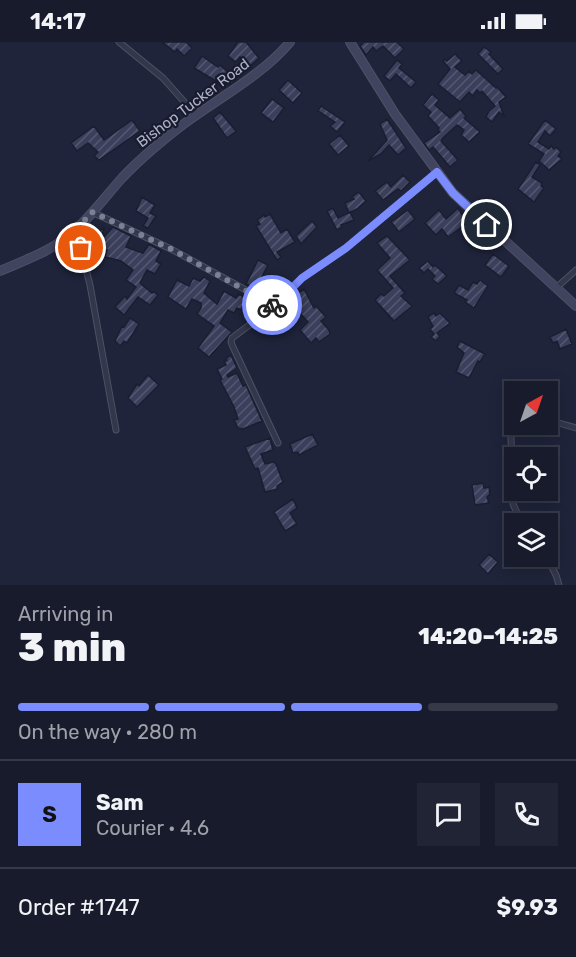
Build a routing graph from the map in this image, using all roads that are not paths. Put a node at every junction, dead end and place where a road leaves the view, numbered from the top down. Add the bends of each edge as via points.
1 (119, 42) edge
2 (291, 42) edge
3 (350, 42) edge
4 (196, 115) junction
5 (437, 172) junction
6 (92, 212) junction
7 (76, 230) junction
8 (576, 270) edge
9 (0, 271) edge
10 (557, 287) junction
11 (274, 306) junction
12 (576, 306) edge
13 (558, 423) edge
14 (576, 428) edge
15 (116, 430) dead end
16 (511, 435) edge
17 (278, 443) dead end
18 (517, 513) edge
19 (552, 567) edge
20 (559, 585) edge

1 - 4 street via 163,78
2 - 4 main road, Bishop Tucker Road
3 - 5 main road
4 - 6 main road, Bishop Tucker Road via 134,165
5 - 10 main road via 469,209
5 - 11 street via 346,248 302,278
6 - 7 main road, Bishop Tucker Road
6 - 11 street via 171,249
7 - 9 main road, Bishop Tucker Road via 46,251
7 - 15 street via 99,328
8 - 10 street
10 - 12 main road
11 - 17 street via 231,342
13 - 14 street
16 - 18 street via 513,504
19 - 20 street

